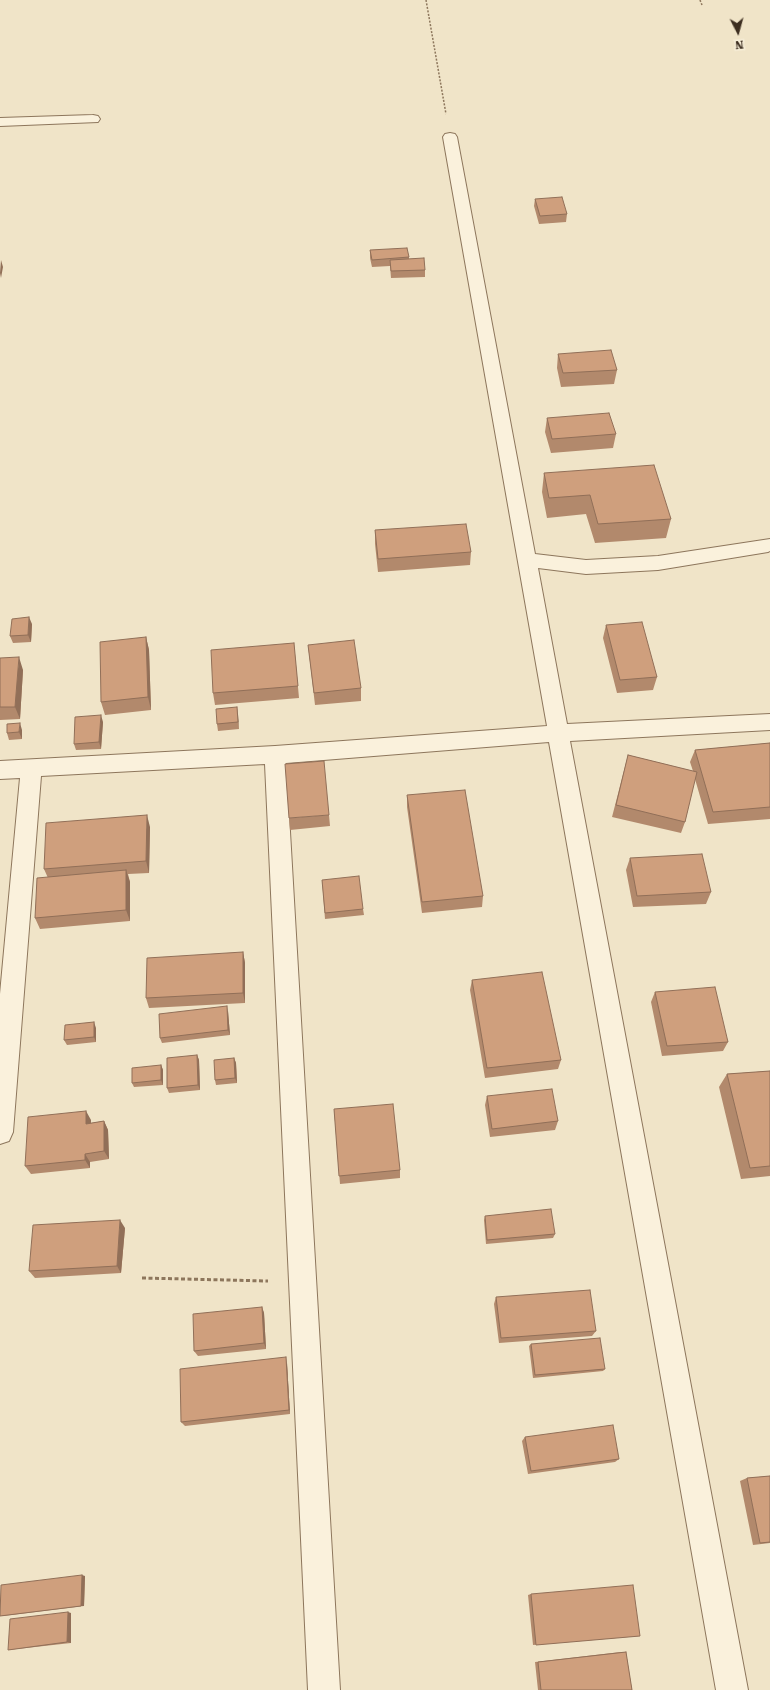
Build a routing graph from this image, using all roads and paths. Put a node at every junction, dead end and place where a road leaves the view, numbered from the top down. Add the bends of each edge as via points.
1 (426, 0) edge
2 (700, 0) edge
3 (702, 5) dead end
4 (93, 120) dead end
5 (0, 122) edge
6 (450, 137) joint
7 (768, 545) dead end
8 (528, 560) junction
9 (770, 722) edge
10 (560, 733) junction
11 (275, 755) junction
12 (31, 769) junction
13 (0, 770) edge
14 (0, 1132) edge
15 (142, 1278) dead end
16 (303, 1282) junction
17 (324, 1690) edge
18 (732, 1690) edge

1 - 6 path
2 - 3 path
4 - 5 street
6 - 8 street
7 - 8 street via 658,563 586,567
8 - 10 street
9 - 10 street
10 - 11 street
10 - 18 street
11 - 12 street
11 - 16 street
12 - 13 street
12 - 14 street
15 - 16 path
16 - 17 street

